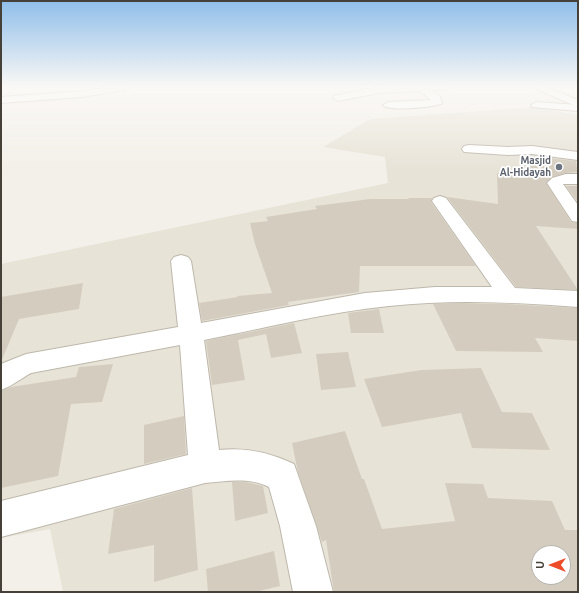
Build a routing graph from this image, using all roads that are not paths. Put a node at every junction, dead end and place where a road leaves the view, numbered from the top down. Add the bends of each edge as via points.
1 (469, 149) dead end
2 (578, 156) edge
3 (578, 179) edge
4 (440, 201) dead end
5 (578, 217) edge
6 (181, 261) dead end
7 (508, 294) junction
8 (578, 299) edge
9 (191, 334) junction
10 (1, 379) edge
11 (205, 467) junction
12 (1, 519) edge
13 (313, 592) edge

1 - 2 street via 532,150
3 - 5 street via 558,180 555,183
4 - 7 street
6 - 9 street
7 - 8 street
7 - 9 street via 460,294 377,300
9 - 10 street via 26,364
9 - 11 street
11 - 12 street
11 - 13 street via 250,465 269,468 282,476 298,526

